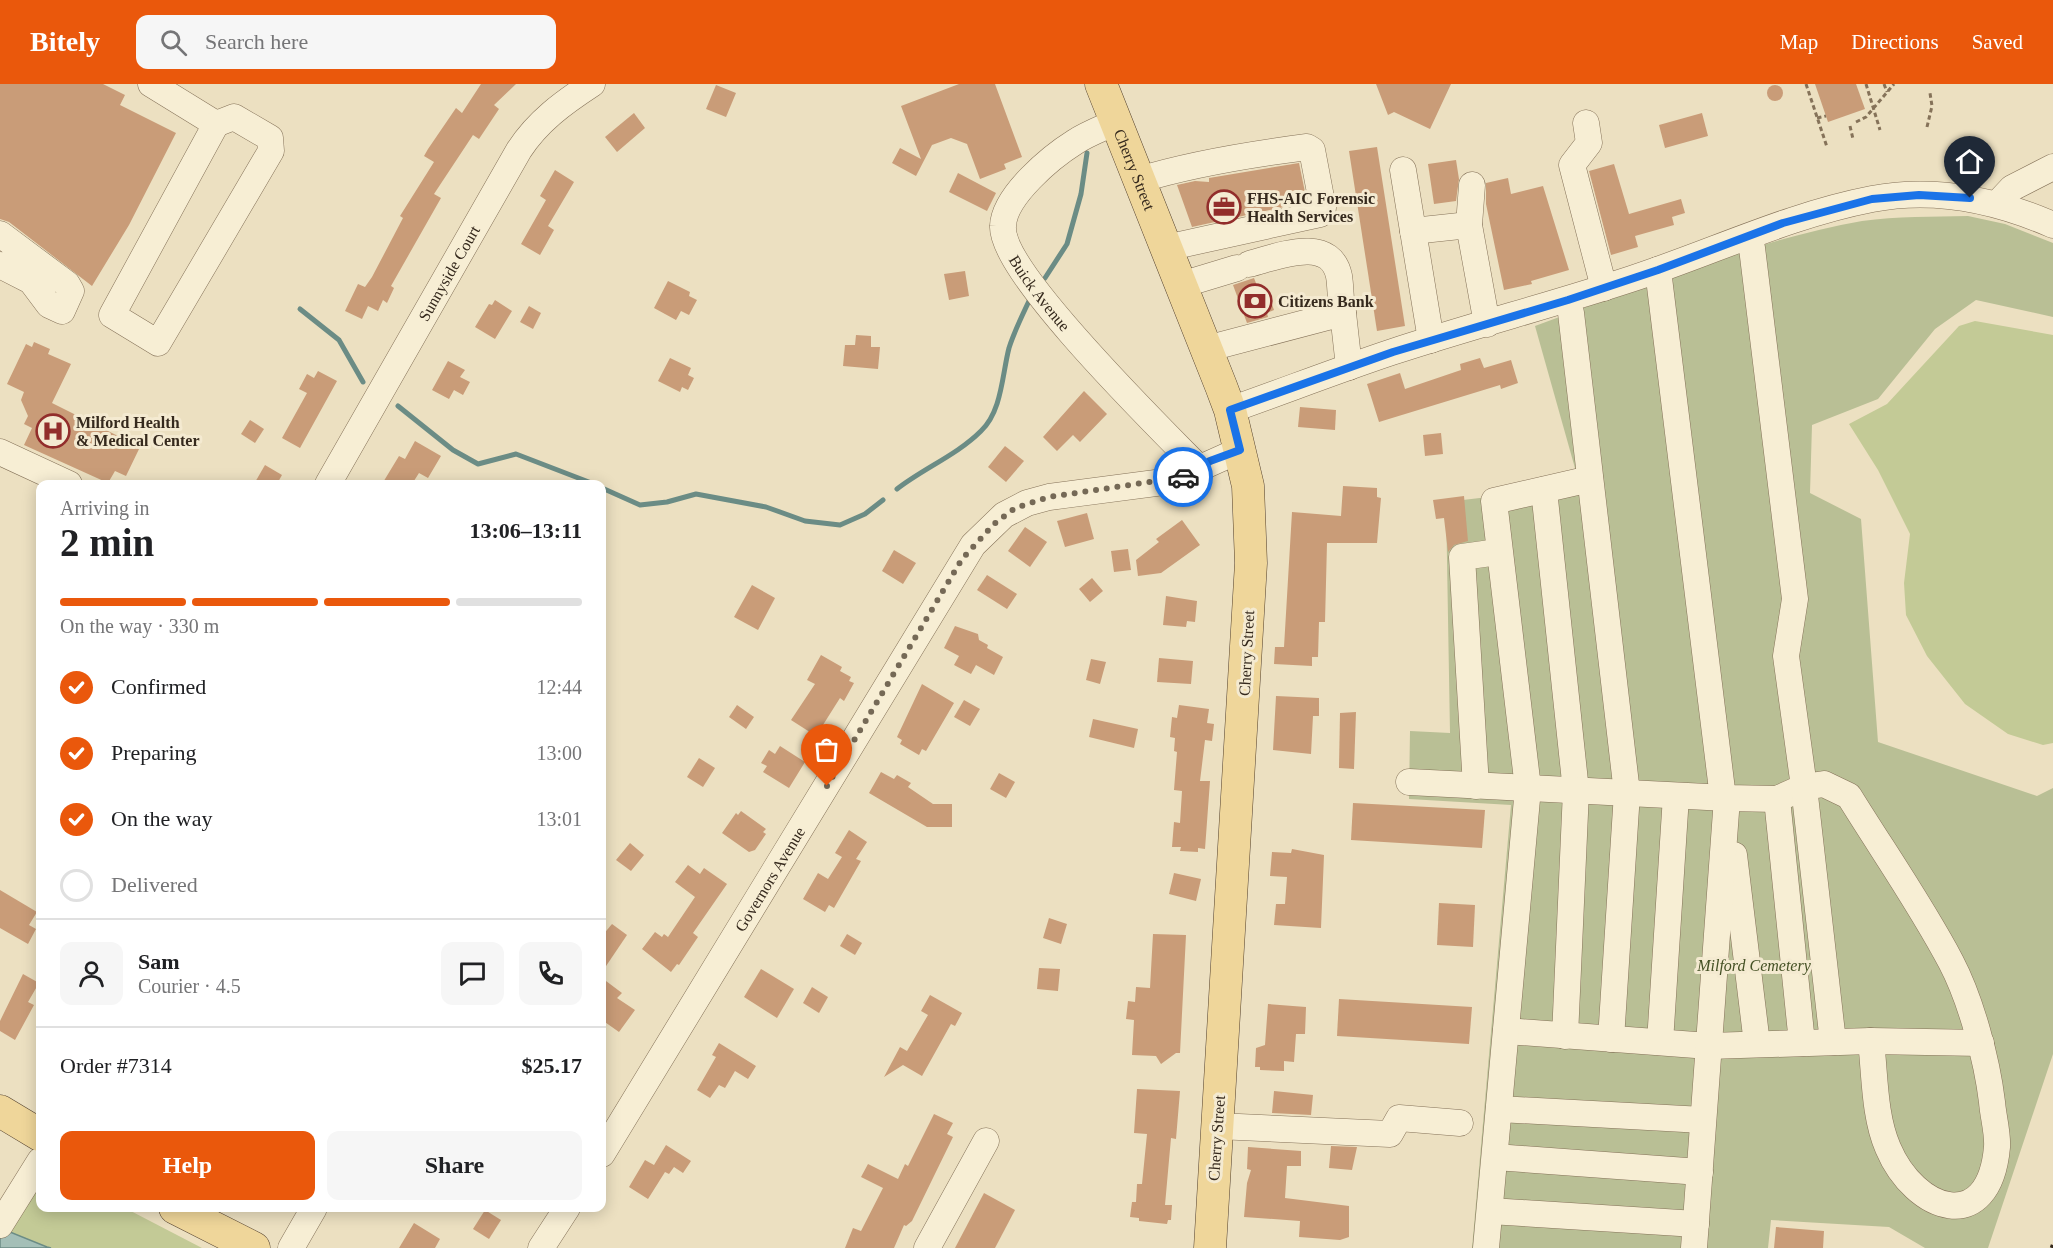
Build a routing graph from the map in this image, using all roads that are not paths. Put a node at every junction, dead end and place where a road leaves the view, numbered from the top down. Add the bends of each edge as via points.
1 (151, 84) edge
2 (592, 84) edge
3 (1101, 84) edge
4 (188, 93) edge
5 (1116, 122) junction
6 (1586, 123) dead end
7 (216, 124) junction
8 (2053, 167) edge
9 (1403, 170) dead end
10 (1139, 180) junction
11 (1472, 185) dead end
12 (1997, 204) junction
13 (1469, 225) junction
14 (2053, 225) edge
15 (1413, 231) junction
16 (0, 234) edge
17 (1167, 248) junction
18 (1752, 248) dead end
19 (0, 265) edge
20 (1658, 270) junction
21 (1181, 285) junction
22 (1604, 288) junction
23 (1343, 313) junction
24 (1571, 313) dead end
25 (1487, 324) junction
26 (1431, 340) junction
27 (1206, 349) junction
28 (1349, 367) junction
29 (1230, 410) junction
30 (1240, 450) junction
31 (0, 452) edge
32 (1199, 468) junction
33 (1590, 479) junction
34 (60, 480) edge
35 (330, 480) edge
36 (1544, 490) junction
37 (1498, 552) junction
38 (1409, 782) dead end
39 (1476, 786) junction
40 (1804, 787) junction
41 (1528, 788) junction
42 (1576, 791) junction
43 (1627, 793) junction
44 (1676, 796) junction
45 (1725, 798) junction
46 (1777, 799) junction
47 (1506, 1031) junction
48 (1565, 1036) junction
49 (1611, 1039) junction
50 (1871, 1041) junction
51 (1660, 1042) junction
52 (1833, 1042) junction
53 (1802, 1043) junction
54 (1981, 1043) junction
55 (1757, 1044) junction
56 (1709, 1046) junction
57 (1499, 1109) junction
58 (0, 1111) edge
59 (1704, 1120) junction
60 (1460, 1123) dead end
61 (1217, 1126) junction
62 (36, 1133) edge
63 (986, 1140) dead end
64 (606, 1147) edge
65 (1495, 1157) junction
66 (36, 1167) edge
67 (1700, 1173) junction
68 (1490, 1211) junction
69 (188, 1212) edge
70 (312, 1212) edge
71 (564, 1212) edge
72 (1, 1224) edge
73 (1695, 1236) edge
74 (254, 1248) edge
75 (291, 1248) edge
76 (541, 1248) edge
77 (927, 1248) edge
78 (1210, 1248) edge
79 (1486, 1248) edge

1 - 4 street
2 - 35 street, Sunnyside Court via 555,109 533,129 519,150
3 - 5 main road, Cherry Street
4 - 7 street
5 - 10 main road, Cherry Street
5 - 32 street, Buick Avenue via 1076,141 1040,169 1004,215 1002,228 1008,246 1039,296 1117,385
6 - 22 street via 1589,143 1572,165
7 - 7 street via 112,315 158,343 271,151 270,138 234,117
8 - 12 street via 2012,188
9 - 15 street
10 - 17 main road, Cherry Street
10 - 17 street via 1284,150 1312,150 1323,208 1320,214
11 - 13 street
12 - 14 street
12 - 20 street via 1919,195 1872,199 1767,229
13 - 15 street
13 - 25 street
15 - 26 street
16 - 19 street via 67,284 71,291 62,311 49,305 32,281
17 - 21 main road, Cherry Street
18 - 40 street via 1795,599 1786,656
20 - 22 street
20 - 45 street
21 - 23 street via 1294,252 1323,252 1333,260 1339,275
21 - 27 main road, Cherry Street
22 - 25 street
23 - 27 street
23 - 28 street
24 - 33 street
25 - 26 street
26 - 28 street
27 - 29 main road, Cherry Street
28 - 29 street
29 - 30 main road, Cherry Street
30 - 32 street, Governors Avenue
30 - 61 main road, Cherry Street via 1248,486 1251,563
31 - 34 street
32 - 64 street, Governors Avenue via 1171,481 1027,503 1004,515 973,545
33 - 36 street
33 - 43 street
36 - 37 street via 1494,501
36 - 42 street
37 - 39 street via 1462,557
37 - 41 street
38 - 39 street
39 - 41 street
40 - 46 street
40 - 52 street
40 - 54 street via 1824,784 1849,795 1952,964
41 - 42 street
41 - 47 street
42 - 43 street
42 - 48 street
43 - 44 street
43 - 49 street
44 - 45 street
44 - 51 street
45 - 46 street
45 - 55 street
45 - 56 street
46 - 53 street
47 - 48 street
47 - 57 street
48 - 49 street
49 - 51 street
50 - 52 street
50 - 54 street
50 - 54 street via 1888,1149 1922,1195 1949,1207 1974,1200 1993,1174 1997,1145
51 - 56 street
52 - 53 street
53 - 55 street
55 - 56 street
56 - 59 street
57 - 59 street
57 - 65 street
58 - 62 main road
59 - 67 street
60 - 61 street via 1399,1118 1390,1134
61 - 78 main road, Cherry Street
63 - 77 street
65 - 67 street
65 - 68 street
66 - 72 street
67 - 73 street
68 - 73 street
68 - 79 street
69 - 74 main road
70 - 75 street
71 - 76 street

